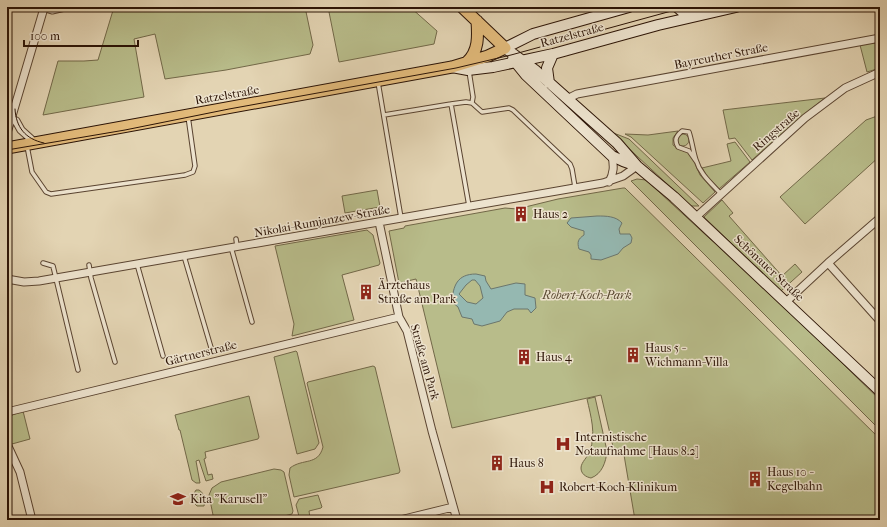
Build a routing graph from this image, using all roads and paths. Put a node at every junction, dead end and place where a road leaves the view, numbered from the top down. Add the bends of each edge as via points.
1 (64, 7) edge
2 (462, 7) edge
3 (630, 7) edge
4 (677, 7) edge
5 (736, 7) edge
6 (43, 8) edge
7 (696, 15) junction
8 (476, 21) junction
9 (880, 38) edge
10 (505, 48) junction
11 (553, 54) junction
12 (519, 62) junction
13 (467, 66) junction
14 (880, 72) edge
15 (378, 81) junction
16 (549, 83) junction
17 (567, 99) junction
18 (472, 103) junction
19 (451, 104) junction
20 (384, 115) junction
21 (188, 116) junction
22 (12, 119) junction
23 (8, 131) edge
24 (29, 144) junction
25 (7, 148) edge
26 (612, 156) junction
27 (696, 161) junction
28 (636, 166) junction
29 (608, 182) junction
30 (576, 188) junction
31 (721, 194) junction
32 (469, 206) junction
33 (401, 218) junction
34 (696, 218) junction
35 (880, 218) edge
36 (379, 222) junction
37 (235, 244) junction
38 (186, 253) junction
39 (138, 261) junction
40 (43, 263) dead end
41 (828, 263) junction
42 (90, 268) junction
43 (55, 278) junction
44 (7, 280) edge
45 (786, 302) junction
46 (399, 316) junction
47 (880, 321) edge
48 (252, 322) dead end
49 (212, 351) dead end
50 (163, 356) dead end
51 (115, 362) dead end
52 (78, 370) dead end
53 (880, 391) edge
54 (7, 412) edge
55 (7, 444) edge
56 (454, 507) junction
57 (32, 520) edge
58 (400, 520) edge
59 (458, 520) edge

1 - 6 street via 52,10
2 - 8 main road, Schönauer Straße
3 - 10 main road, Ratzelstraße via 533,34
4 - 7 main road via 684,13
5 - 7 main road, Ratzelstraße
6 - 22 street
7 - 11 main road, Ratzelstraße
8 - 10 main road, Schönauer Straße
8 - 13 main road via 477,44
9 - 17 street, Bayreuther Straße via 577,94
10 - 12 main road, Schönauer Straße
10 - 13 main road, Ratzelstraße
11 - 12 main road, Ratzelstraße
11 - 16 main road via 547,68
12 - 13 main road, Ratzelstraße via 488,68
12 - 16 main road, Schönauer Straße
12 - 26 main road, Schönauer Straße via 526,75
13 - 15 main road, Ratzelstraße
13 - 18 lane
14 - 31 street, Ringstraße via 845,88 805,118
15 - 20 lane
15 - 21 main road, Ratzelstraße
16 - 17 main road, Schönauer Straße
17 - 28 main road, Schönauer Straße via 623,149
18 - 19 lane
18 - 30 lane via 482,112 509,108 513,110 571,165
19 - 20 lane
19 - 32 lane
20 - 33 lane
21 - 24 main road, Ratzelstraße
21 - 24 lane via 195,164 193,172 185,175 51,194 46,192 32,172
22 - 23 street
22 - 24 street via 31,139
24 - 25 main road, Ratzelstraße
26 - 28 main road, Schönauer Straße
26 - 29 street via 614,168
27 - 27 lane via 689,132 682,131 675,142 678,147 689,151
27 - 31 lane via 704,176
28 - 29 street, Nikolai-Rumjanzew-Straße via 623,176
28 - 34 main road, Schönauer Straße
29 - 30 street, Nikolai-Rumjanzew-Straße
30 - 32 street, Nikolai-Rumjanzew-Straße
31 - 34 street, Ringstraße
32 - 33 street, Nikolai-Rumjanzew-Straße
33 - 36 street, Nikolai-Rumjanzew-Straße
34 - 45 main road, Schönauer Straße
35 - 41 street
36 - 37 street, Nikolai-Rumjanzew-Straße
36 - 46 street, Straße am Park
37 - 38 street, Nikolai-Rumjanzew-Straße
37 - 48 lane
38 - 39 street, Nikolai-Rumjanzew-Straße
38 - 49 lane
39 - 42 street, Nikolai-Rumjanzew-Straße
39 - 50 lane
40 - 43 lane via 52,266
41 - 45 street
41 - 47 street
42 - 43 street, Nikolai-Rumjanzew-Straße
42 - 51 lane
43 - 44 street, Nikolai-Rumjanzew-Straße via 24,282
43 - 52 lane
45 - 53 main road, Schönauer Straße
46 - 54 street, Gärtnerstraße
46 - 56 street, Straße am Park via 407,331
55 - 57 street via 20,472
56 - 58 street
56 - 59 street, Straße am Park

